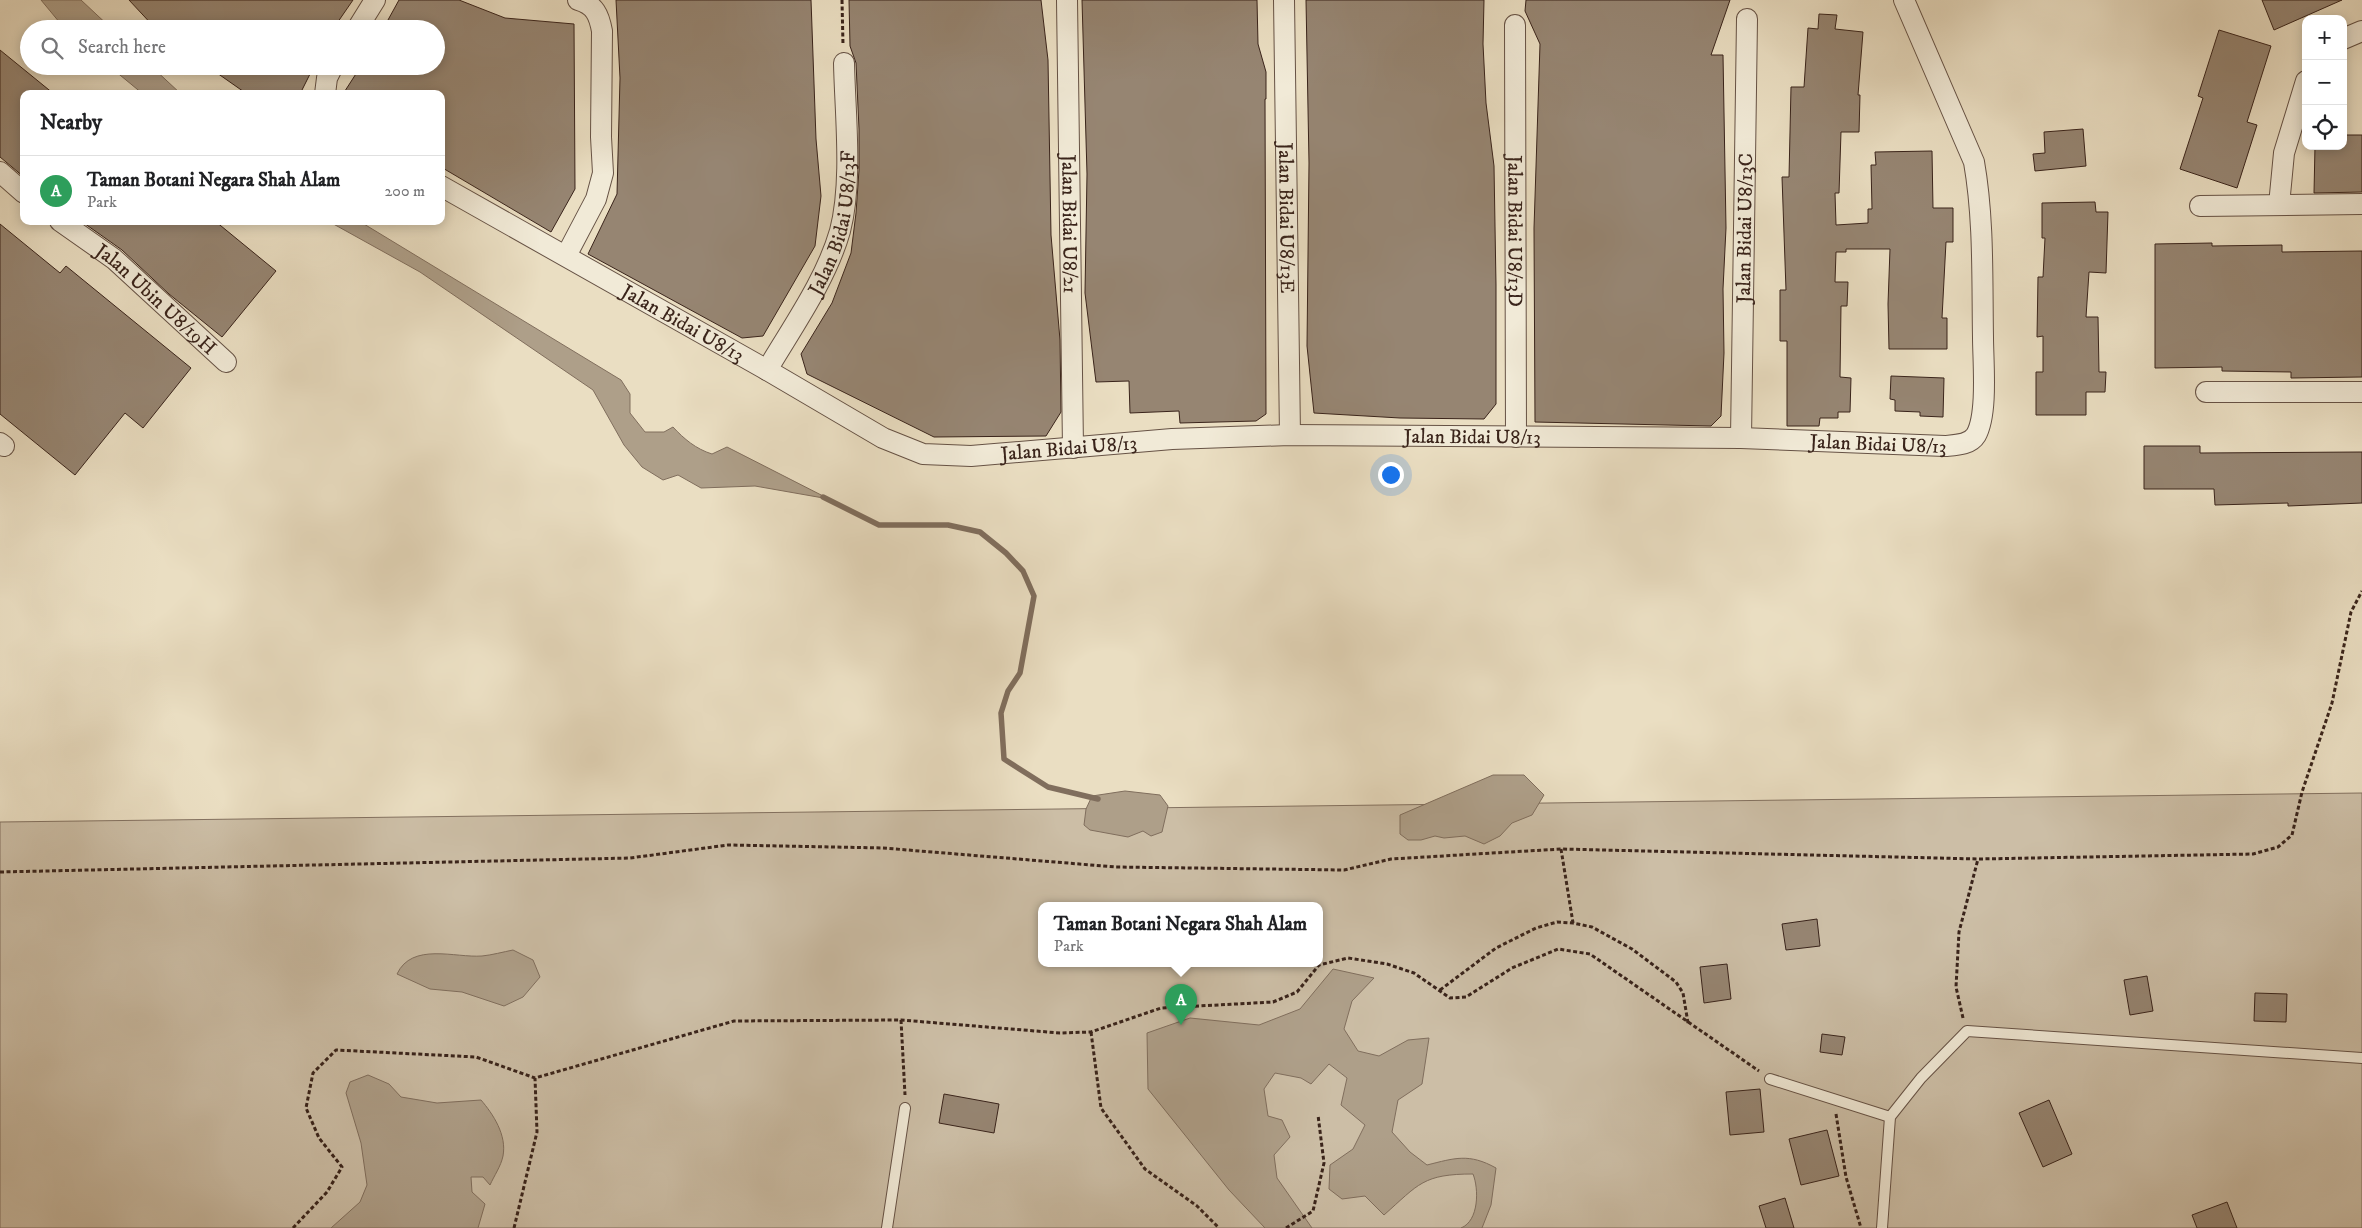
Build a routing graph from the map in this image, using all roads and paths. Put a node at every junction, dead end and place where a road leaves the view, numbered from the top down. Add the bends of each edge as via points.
1 (375, 0) edge
2 (578, 0) edge
3 (842, 0) edge
4 (1066, 0) edge
5 (1284, 0) edge
6 (1904, 0) edge
7 (1747, 19) dead end
8 (363, 20) edge
9 (1515, 25) dead end
10 (2362, 31) edge
11 (2347, 37) edge
12 (844, 63) joint
13 (328, 75) edge
14 (326, 90) edge
15 (2302, 93) edge
16 (0, 172) edge
17 (445, 188) edge
18 (20, 190) edge
19 (2362, 204) edge
20 (2279, 205) junction
21 (2200, 206) dead end
22 (66, 225) edge
23 (566, 256) junction
24 (226, 362) dead end
25 (768, 370) junction
26 (2206, 392) dead end
27 (2362, 392) edge
28 (1290, 435) junction
29 (1516, 437) junction
30 (1741, 438) junction
31 (1073, 448) junction
32 (2362, 591) edge
33 (1561, 849) junction
34 (1978, 859) junction
35 (0, 872) edge
36 (1573, 923) junction
37 (1323, 964) edge
38 (1317, 967) edge
39 (1440, 990) junction
40 (901, 1020) junction
41 (1688, 1024) junction
42 (1967, 1031) junction
43 (1092, 1032) junction
44 (2362, 1058) edge
45 (535, 1078) junction
46 (1770, 1079) joint
47 (1837, 1100) junction
48 (906, 1108) joint
49 (1318, 1115) dead end
50 (1890, 1117) junction
51 (293, 1228) edge
52 (514, 1228) edge
53 (887, 1228) edge
54 (1219, 1228) edge
55 (1286, 1228) edge
56 (1861, 1228) edge
57 (1882, 1228) edge

1 - 8 street
2 - 23 street via 595,9 602,31 604,173 596,199
3 - 12 path
4 - 31 street, Jalan Bidai U8/21
5 - 28 street, Jalan Bidai U8/13E
6 - 30 street, Jalan Bidai U8/13 via 1974,162 1981,221 1983,386 1980,424 1975,437 1962,445 1946,446
7 - 30 street, Jalan Bidai U8/13C
9 - 29 street, Jalan Bidai U8/13D
10 - 11 street
12 - 25 street, Jalan Bidai U8/13F via 846,184 840,231 818,282
13 - 14 street
15 - 20 street via 2284,153
16 - 18 street
17 - 23 street, Jalan Bidai U8/13
19 - 20 street
20 - 21 street
22 - 24 street, Jalan Ubin U8/19H via 114,259
23 - 25 street, Jalan Bidai U8/13
25 - 31 street, Jalan Bidai U8/13 via 883,438 923,454 963,457
26 - 27 street
28 - 29 street, Jalan Bidai U8/13
28 - 31 street, Jalan Bidai U8/13 via 1172,439
29 - 30 street, Jalan Bidai U8/13
32 - 34 path via 2351,612 2332,703 2302,792 2292,835 2278,847 2253,854
33 - 34 path
33 - 35 path via 1391,859 1344,870 1116,867 883,848 728,845 630,858
33 - 36 path
34 - 42 path via 1959,932 1956,987
36 - 39 path via 1557,922 1536,928 1496,948
36 - 41 path via 1592,927 1632,949 1676,982 1683,993
37 - 39 path via 1348,958 1387,964 1414,973
38 - 43 path via 1297,992 1273,1002 1161,1008
39 - 41 path via 1450,998 1466,997 1512,968 1558,950 1590,954
40 - 43 path via 1060,1033
40 - 45 path via 734,1021
40 - 48 path
41 - 46 path
42 - 44 lane
42 - 50 lane via 1921,1078
43 - 54 path via 1101,1108 1145,1169 1197,1206
45 - 51 path via 476,1057 336,1050 312,1074 306,1108 319,1138 342,1167 328,1192
45 - 52 path via 537,1132
46 - 47 lane
47 - 50 lane
47 - 56 path via 1836,1118 1846,1177
48 - 53 lane
49 - 55 path via 1324,1163 1313,1211
50 - 57 lane

